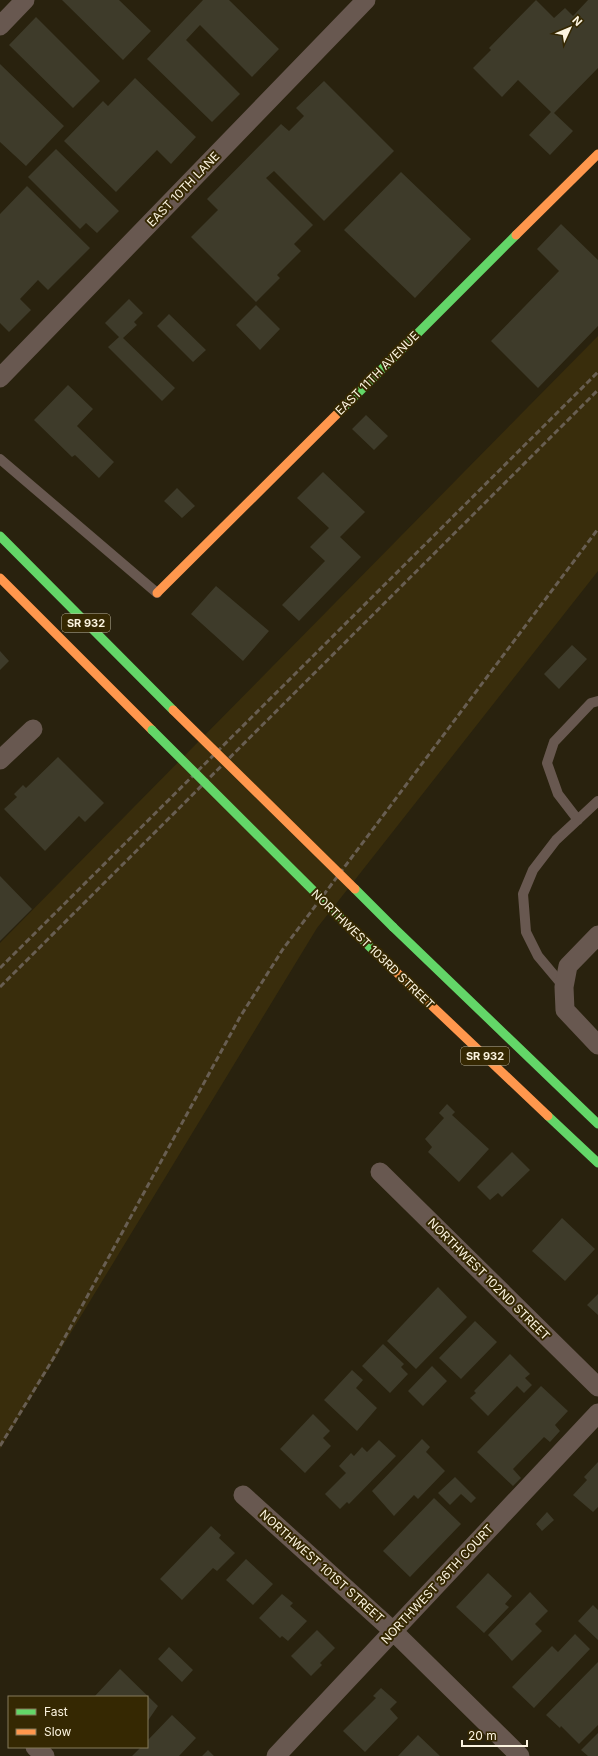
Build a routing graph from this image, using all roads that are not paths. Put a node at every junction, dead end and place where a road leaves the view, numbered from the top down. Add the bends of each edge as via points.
1 (25, 0) edge
2 (366, 0) edge
3 (0, 26) edge
4 (598, 154) edge
5 (0, 378) edge
6 (0, 459) edge
7 (0, 536) edge
8 (0, 578) edge
9 (157, 593) joint
10 (598, 701) edge
11 (33, 729) dead end
12 (0, 760) edge
13 (598, 801) edge
14 (578, 820) junction
15 (598, 935) edge
16 (564, 987) junction
17 (598, 1045) edge
18 (598, 1124) edge
19 (598, 1164) edge
20 (380, 1172) dead end
21 (598, 1387) edge
22 (598, 1413) edge
23 (243, 1495) dead end
24 (393, 1632) junction
25 (36, 1748) edge
26 (45, 1756) edge
27 (276, 1756) edge
28 (520, 1756) edge

1 - 3 street
2 - 5 street, EAST 10TH LANE
4 - 9 main road, EAST 11TH AVENUE
6 - 9 lane
7 - 18 main road, SR 932, bridge via 393,927
8 - 19 main road, NORTHWEST 103RD STREET / SR 932, bridge via 372,949
10 - 14 lane via 592,703 554,742 546,763 558,794
11 - 12 street
13 - 14 lane
14 - 16 lane via 556,840 533,870 523,894 526,932 538,956
15 - 16 street via 568,966
16 - 17 street via 565,1010
20 - 21 street, NORTHWEST 102ND STREET
22 - 24 street, NORTHWEST 36TH COURT
23 - 24 street, NORTHWEST 101ST STREET
24 - 27 street, NORTHWEST 36TH COURT
24 - 28 street, NORTHWEST 101ST STREET
25 - 26 street

